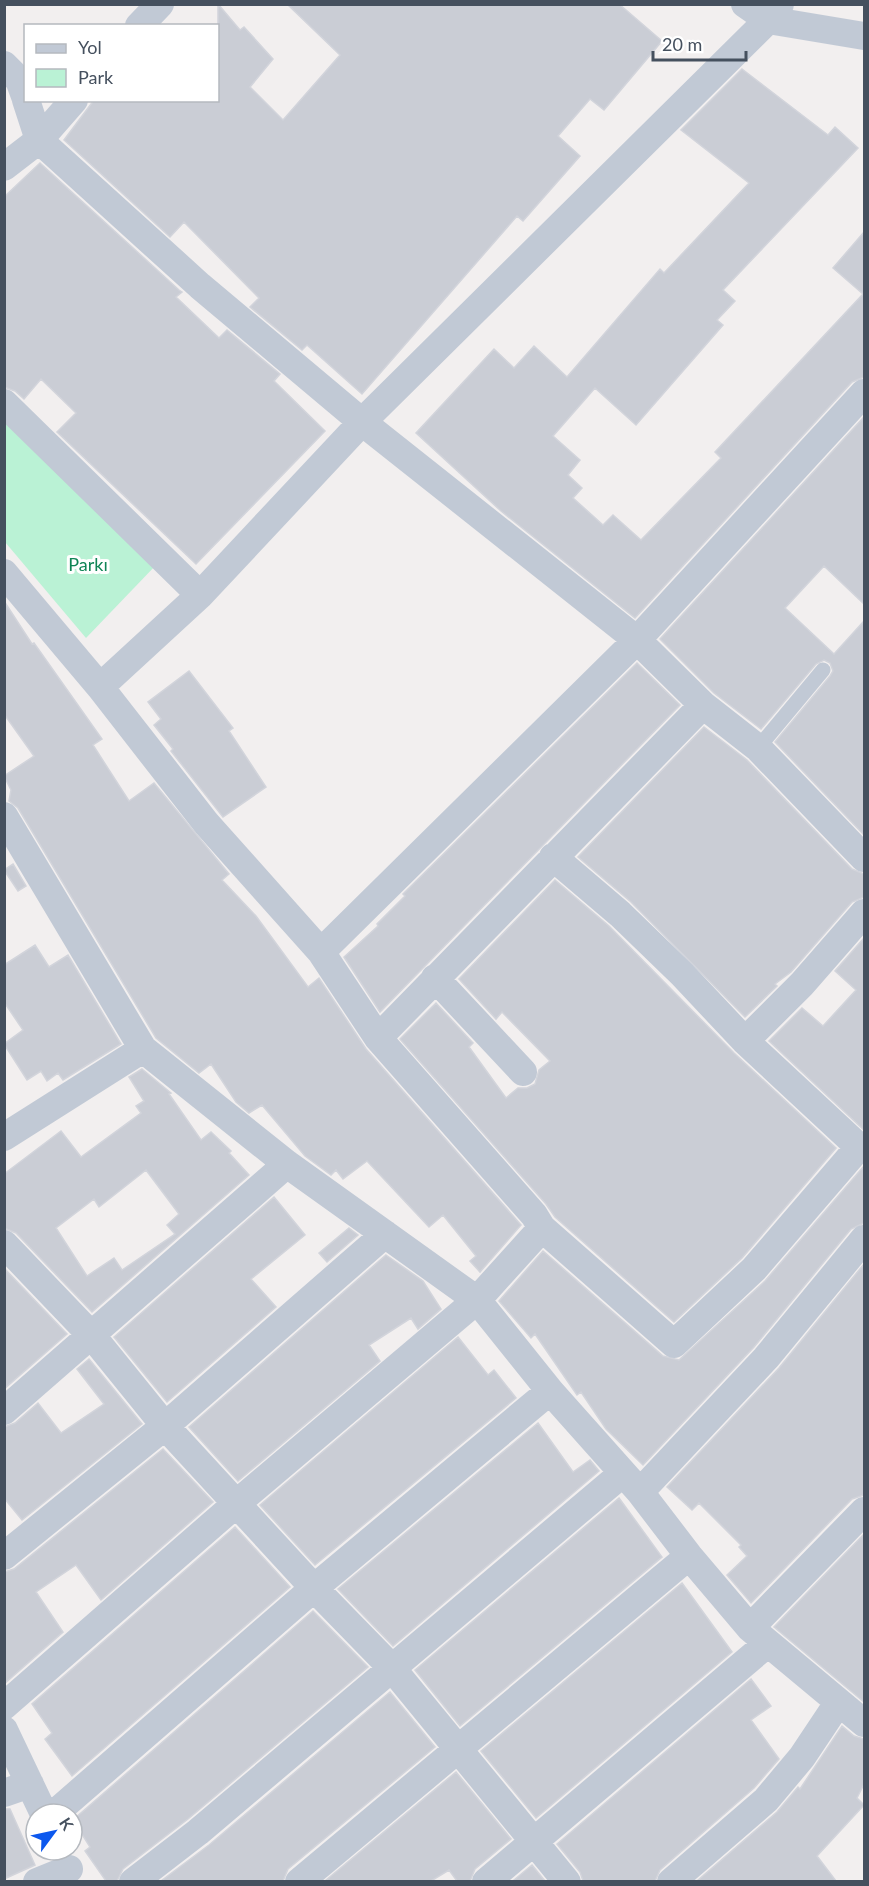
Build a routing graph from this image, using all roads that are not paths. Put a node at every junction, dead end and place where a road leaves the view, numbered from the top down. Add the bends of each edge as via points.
1 (745, 4) edge
2 (774, 12) edge
3 (864, 36) edge
4 (16, 87) edge
5 (72, 102) edge
6 (39, 140) junction
7 (4, 167) edge
8 (864, 393) edge
9 (4, 403) edge
10 (362, 422) junction
11 (4, 573) edge
12 (200, 595) junction
13 (638, 640) junction
14 (823, 670) dead end
15 (100, 687) junction
16 (703, 705) junction
17 (758, 748) junction
18 (4, 816) edge
19 (553, 857) junction
20 (864, 858) edge
21 (864, 913) edge
22 (321, 952) junction
23 (435, 978) junction
24 (378, 1038) junction
25 (745, 1041) junction
26 (143, 1049) junction
27 (523, 1072) dead end
28 (4, 1137) edge
29 (287, 1164) junction
30 (542, 1228) junction
31 (385, 1234) junction
32 (864, 1239) edge
33 (4, 1244) edge
34 (477, 1300) junction
35 (93, 1336) junction
36 (550, 1391) junction
37 (4, 1411) edge
38 (165, 1426) junction
39 (631, 1482) junction
40 (237, 1503) junction
41 (864, 1511) edge
42 (4, 1556) edge
43 (689, 1556) junction
44 (314, 1588) junction
45 (758, 1636) junction
46 (391, 1666) junction
47 (838, 1704) junction
48 (4, 1706) edge
49 (864, 1724) edge
50 (4, 1730) edge
51 (458, 1749) junction
52 (17, 1788) edge
53 (32, 1802) edge
54 (68, 1802) edge
55 (534, 1841) junction
56 (69, 1867) edge
57 (37, 1881) edge
58 (133, 1881) edge
59 (299, 1881) edge
60 (486, 1881) edge
61 (567, 1881) edge
62 (671, 1881) edge

1 - 2 street
2 - 3 street
2 - 10 street
4 - 6 street
5 - 6 street
6 - 7 street
6 - 10 street via 200,286
8 - 13 street
9 - 12 street
10 - 12 street
10 - 13 street
11 - 15 street
12 - 15 street
13 - 16 street
13 - 22 street
14 - 17 lane
15 - 22 street via 206,823
16 - 17 street
16 - 19 street
17 - 20 street
18 - 26 street
19 - 23 street
19 - 25 street via 620,914
21 - 25 street
22 - 24 street
23 - 24 street
23 - 27 street
24 - 30 street
25 - 30 street via 859,1147 754,1269 674,1344
26 - 28 street
26 - 29 street
29 - 31 street
29 - 35 street
30 - 34 street
31 - 34 street
31 - 38 street
32 - 39 street via 766,1358
33 - 35 street
34 - 36 street
34 - 40 street
35 - 37 street
35 - 38 street
36 - 39 street
36 - 44 street
38 - 40 street
38 - 42 street
39 - 43 street
39 - 46 street
40 - 44 street
40 - 48 street
41 - 45 street
43 - 45 street
43 - 51 street
44 - 46 street
44 - 54 street
45 - 47 street
45 - 55 street
46 - 51 street
46 - 58 street via 198,1832
47 - 49 street
47 - 62 street via 766,1800
50 - 52 street
51 - 55 street
51 - 59 street
52 - 53 street
55 - 60 street
55 - 61 street
56 - 57 street

